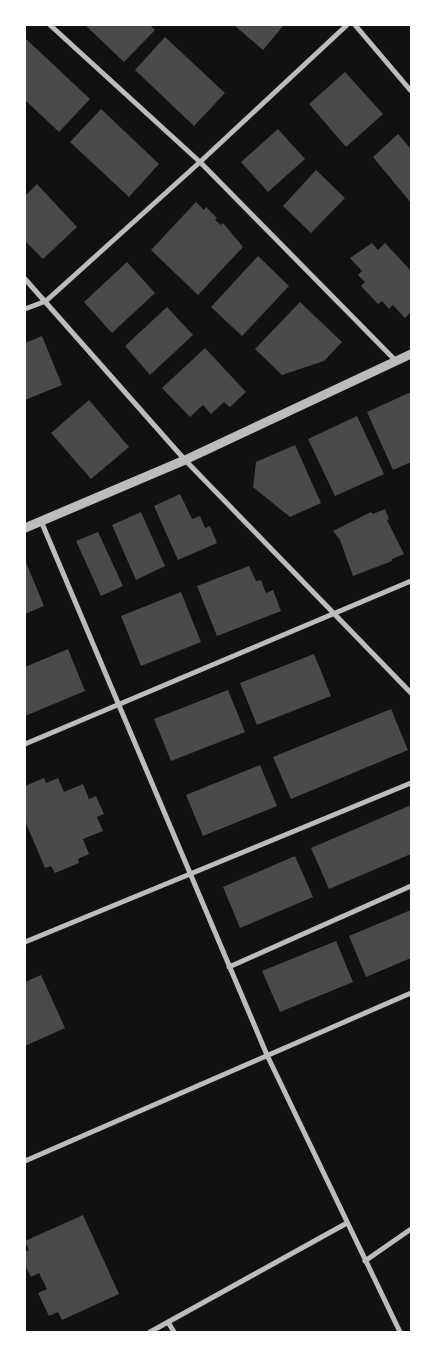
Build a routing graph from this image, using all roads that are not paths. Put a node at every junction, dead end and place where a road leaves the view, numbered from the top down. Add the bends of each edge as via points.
1 (50, 25) edge
2 (347, 25) edge
3 (355, 25) edge
4 (411, 91) edge
5 (200, 162) junction
6 (25, 279) edge
7 (46, 300) junction
8 (25, 309) edge
9 (411, 354) edge
10 (396, 361) junction
11 (185, 460) junction
12 (41, 521) junction
13 (25, 528) edge
14 (411, 581) edge
15 (333, 613) junction
16 (411, 693) edge
17 (119, 704) junction
18 (25, 744) edge
19 (411, 783) edge
20 (190, 874) junction
21 (411, 886) edge
22 (25, 942) edge
23 (229, 966) junction
24 (411, 993) edge
25 (267, 1055) junction
26 (25, 1161) edge
27 (347, 1223) junction
28 (411, 1229) edge
29 (365, 1261) junction
30 (168, 1322) junction
31 (150, 1332) edge
32 (174, 1332) edge
33 (400, 1332) edge

1 - 5 street
2 - 5 street
3 - 4 street
5 - 7 street
5 - 10 street
6 - 7 street
7 - 8 street
7 - 11 street
9 - 10 street
10 - 11 street
11 - 12 street
11 - 15 street
12 - 13 street
12 - 17 street
14 - 15 street
15 - 16 street
15 - 17 street
17 - 18 street
17 - 20 street
19 - 20 street
20 - 22 street
20 - 23 street
21 - 23 street
23 - 25 street
24 - 25 street
25 - 26 street
25 - 27 street
27 - 29 street
27 - 30 street
28 - 29 street
29 - 33 street
30 - 31 street
30 - 32 street

